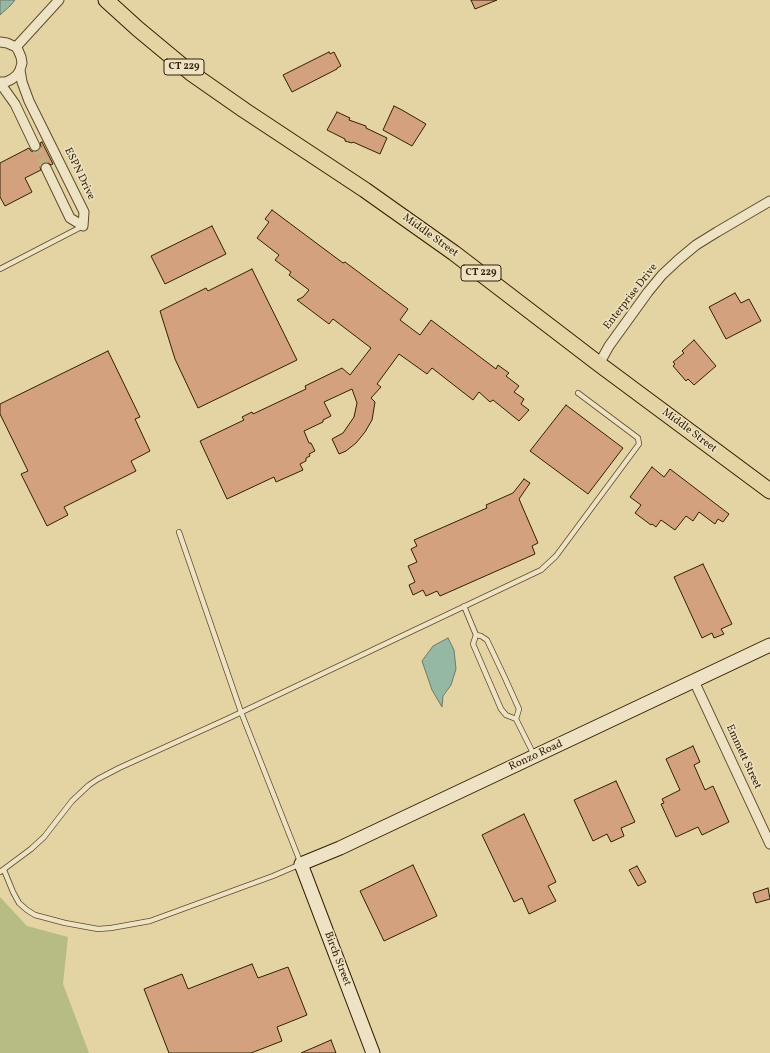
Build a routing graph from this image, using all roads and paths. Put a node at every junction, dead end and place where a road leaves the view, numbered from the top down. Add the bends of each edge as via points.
1 (60, 0) edge
2 (106, 0) edge
3 (0, 42) edge
4 (16, 47) junction
5 (20, 70) junction
6 (0, 82) edge
7 (35, 146) tunnel mouth
8 (46, 168) tunnel mouth
9 (770, 201) edge
10 (83, 226) junction
11 (0, 269) edge
12 (599, 364) junction
13 (578, 393) dead end
14 (770, 491) edge
15 (179, 532) dead end
16 (464, 606) junction
17 (476, 635) junction
18 (770, 646) edge
19 (694, 682) junction
20 (241, 712) junction
21 (516, 719) junction
22 (535, 756) junction
23 (770, 844) edge
24 (301, 864) junction
25 (2, 871) edge
26 (373, 1053) edge

1 - 4 street
2 - 12 main road, Middle Street / CT 229 via 191,73 431,236
3 - 4 street via 7,42
4 - 5 street, ESPN Drive via 21,56
5 - 6 street via 17,76
5 - 10 street, ESPN Drive via 29,101 84,212
6 - 7 street via 15,104
8 - 10 street via 70,218
9 - 12 street, Enterprise Drive via 696,245 662,275 608,346
10 - 11 lane
12 - 14 main road, Middle Street / CT 229
13 - 16 lane via 638,438 639,444 556,556 541,570
15 - 20 lane
16 - 17 lane
16 - 20 lane
17 - 21 lane via 487,640 519,709
17 - 21 lane via 473,644 501,709 506,715
18 - 19 main road, Ronzo Road
19 - 22 main road, Ronzo Road
19 - 23 street, Emmett Street
20 - 24 lane
20 - 25 lane via 98,779 72,801 32,849
21 - 22 lane
22 - 24 main road, Ronzo Road
24 - 25 lane via 150,921 98,929 35,915 19,903
24 - 26 main road, Birch Street

